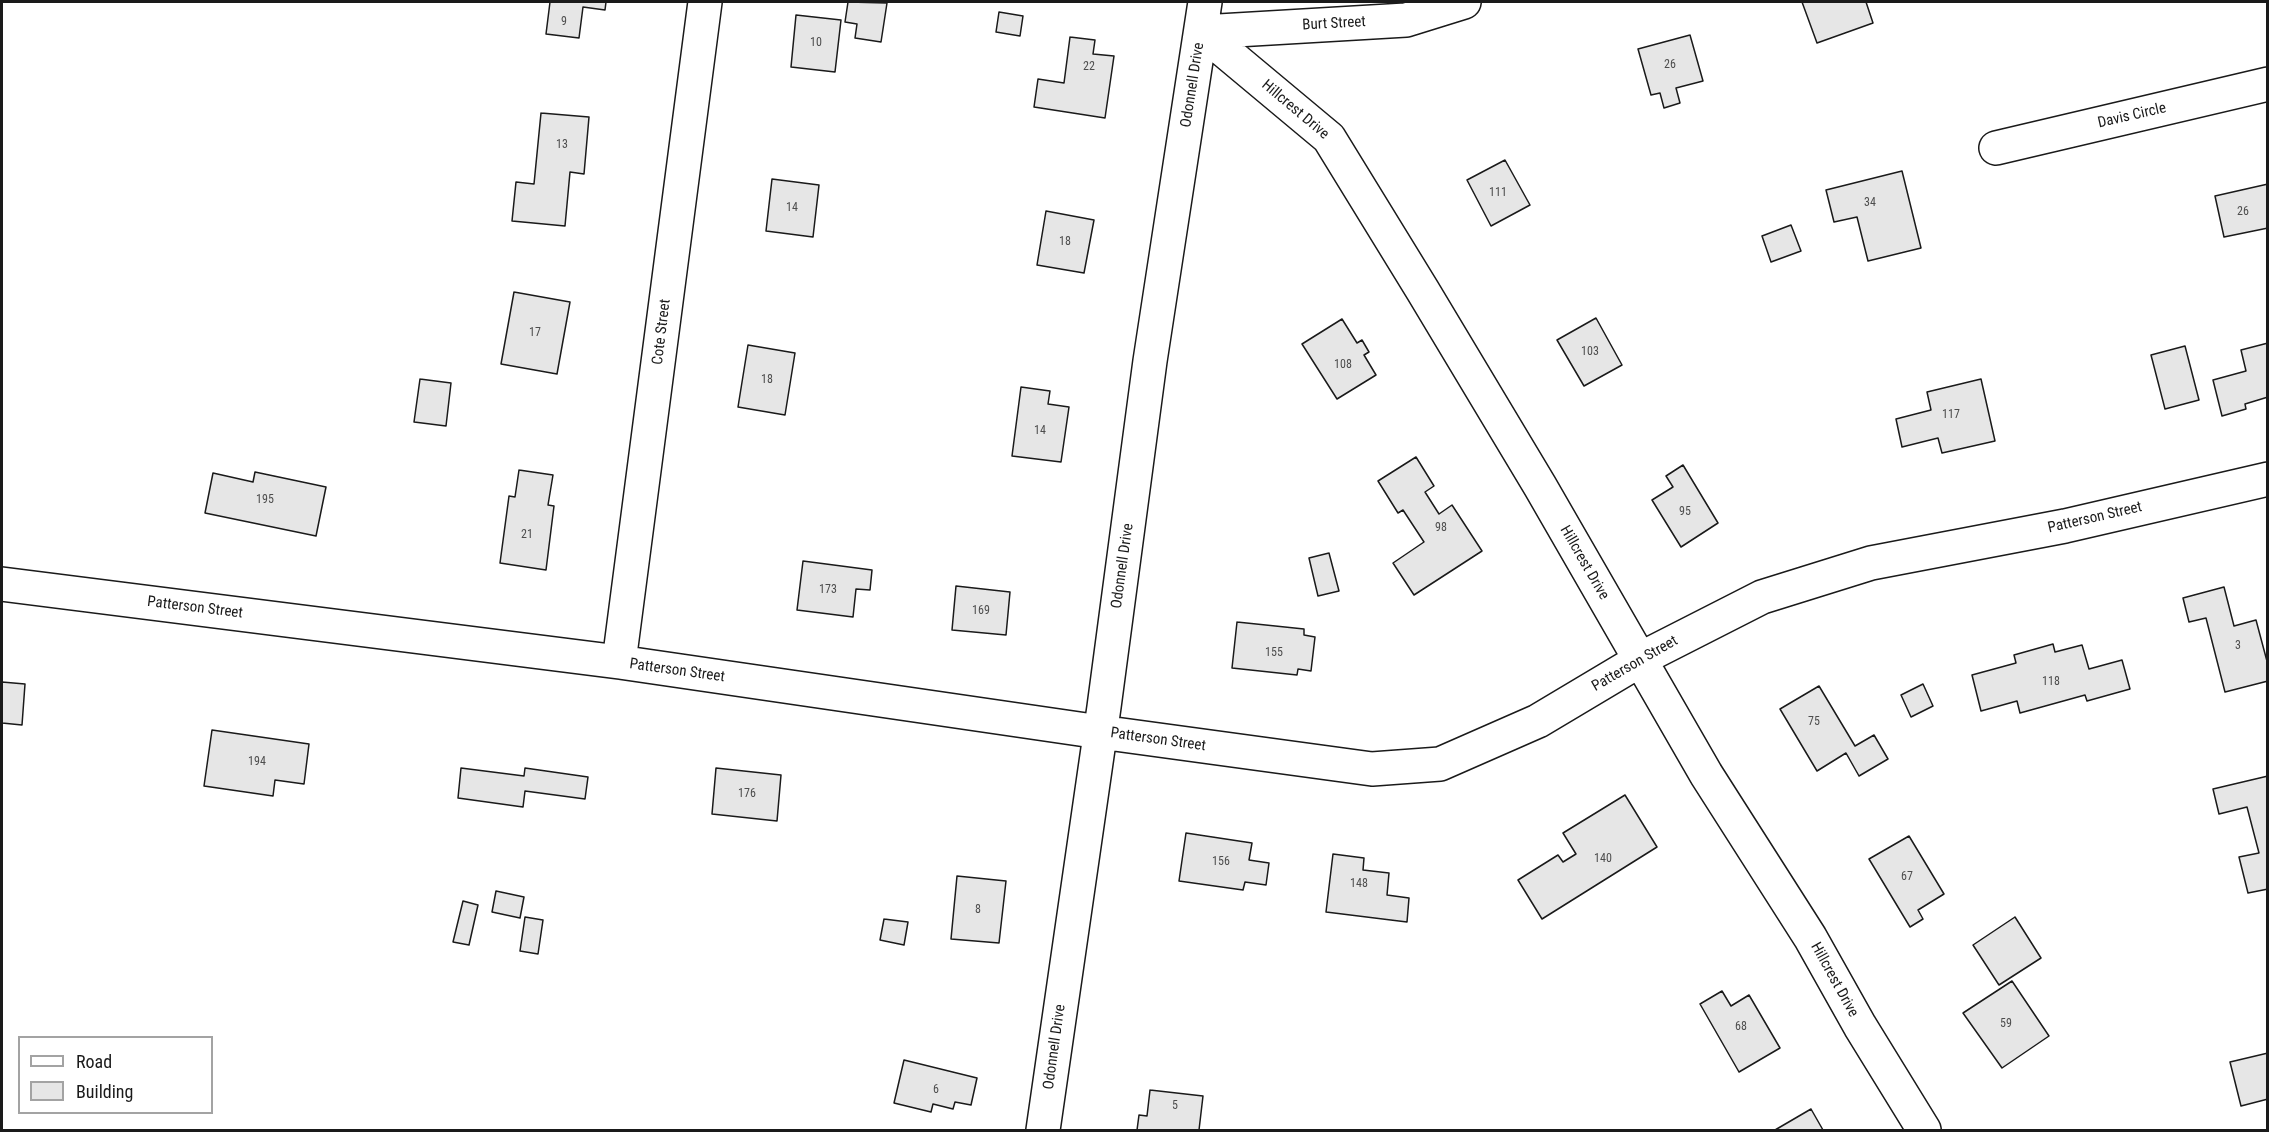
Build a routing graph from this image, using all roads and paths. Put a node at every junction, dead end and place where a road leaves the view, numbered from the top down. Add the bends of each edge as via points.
1 (705, 2) edge
2 (1464, 2) edge
3 (1203, 17) edge
4 (2268, 84) edge
5 (1996, 148) dead end
6 (2268, 478) edge
7 (2, 584) edge
8 (1641, 660) junction
9 (619, 662) junction
10 (1100, 732) junction
11 (1043, 1131) edge
12 (1924, 1131) edge

1 - 9 street, Cote Street
2 - 3 street, Burt Street via 1406,20
3 - 8 street, Hillcrest Drive via 1329,138
3 - 10 street, Odonnell Drive via 1150,361
4 - 5 street, Davis Circle
6 - 8 street, Patterson Street via 2065,526 1871,563 1762,597
7 - 9 street, Patterson Street
8 - 10 street, Patterson Street via 1538,721 1440,764 1372,769
8 - 12 street, Hillcrest Drive
9 - 10 street, Patterson Street
10 - 11 street, Odonnell Drive

